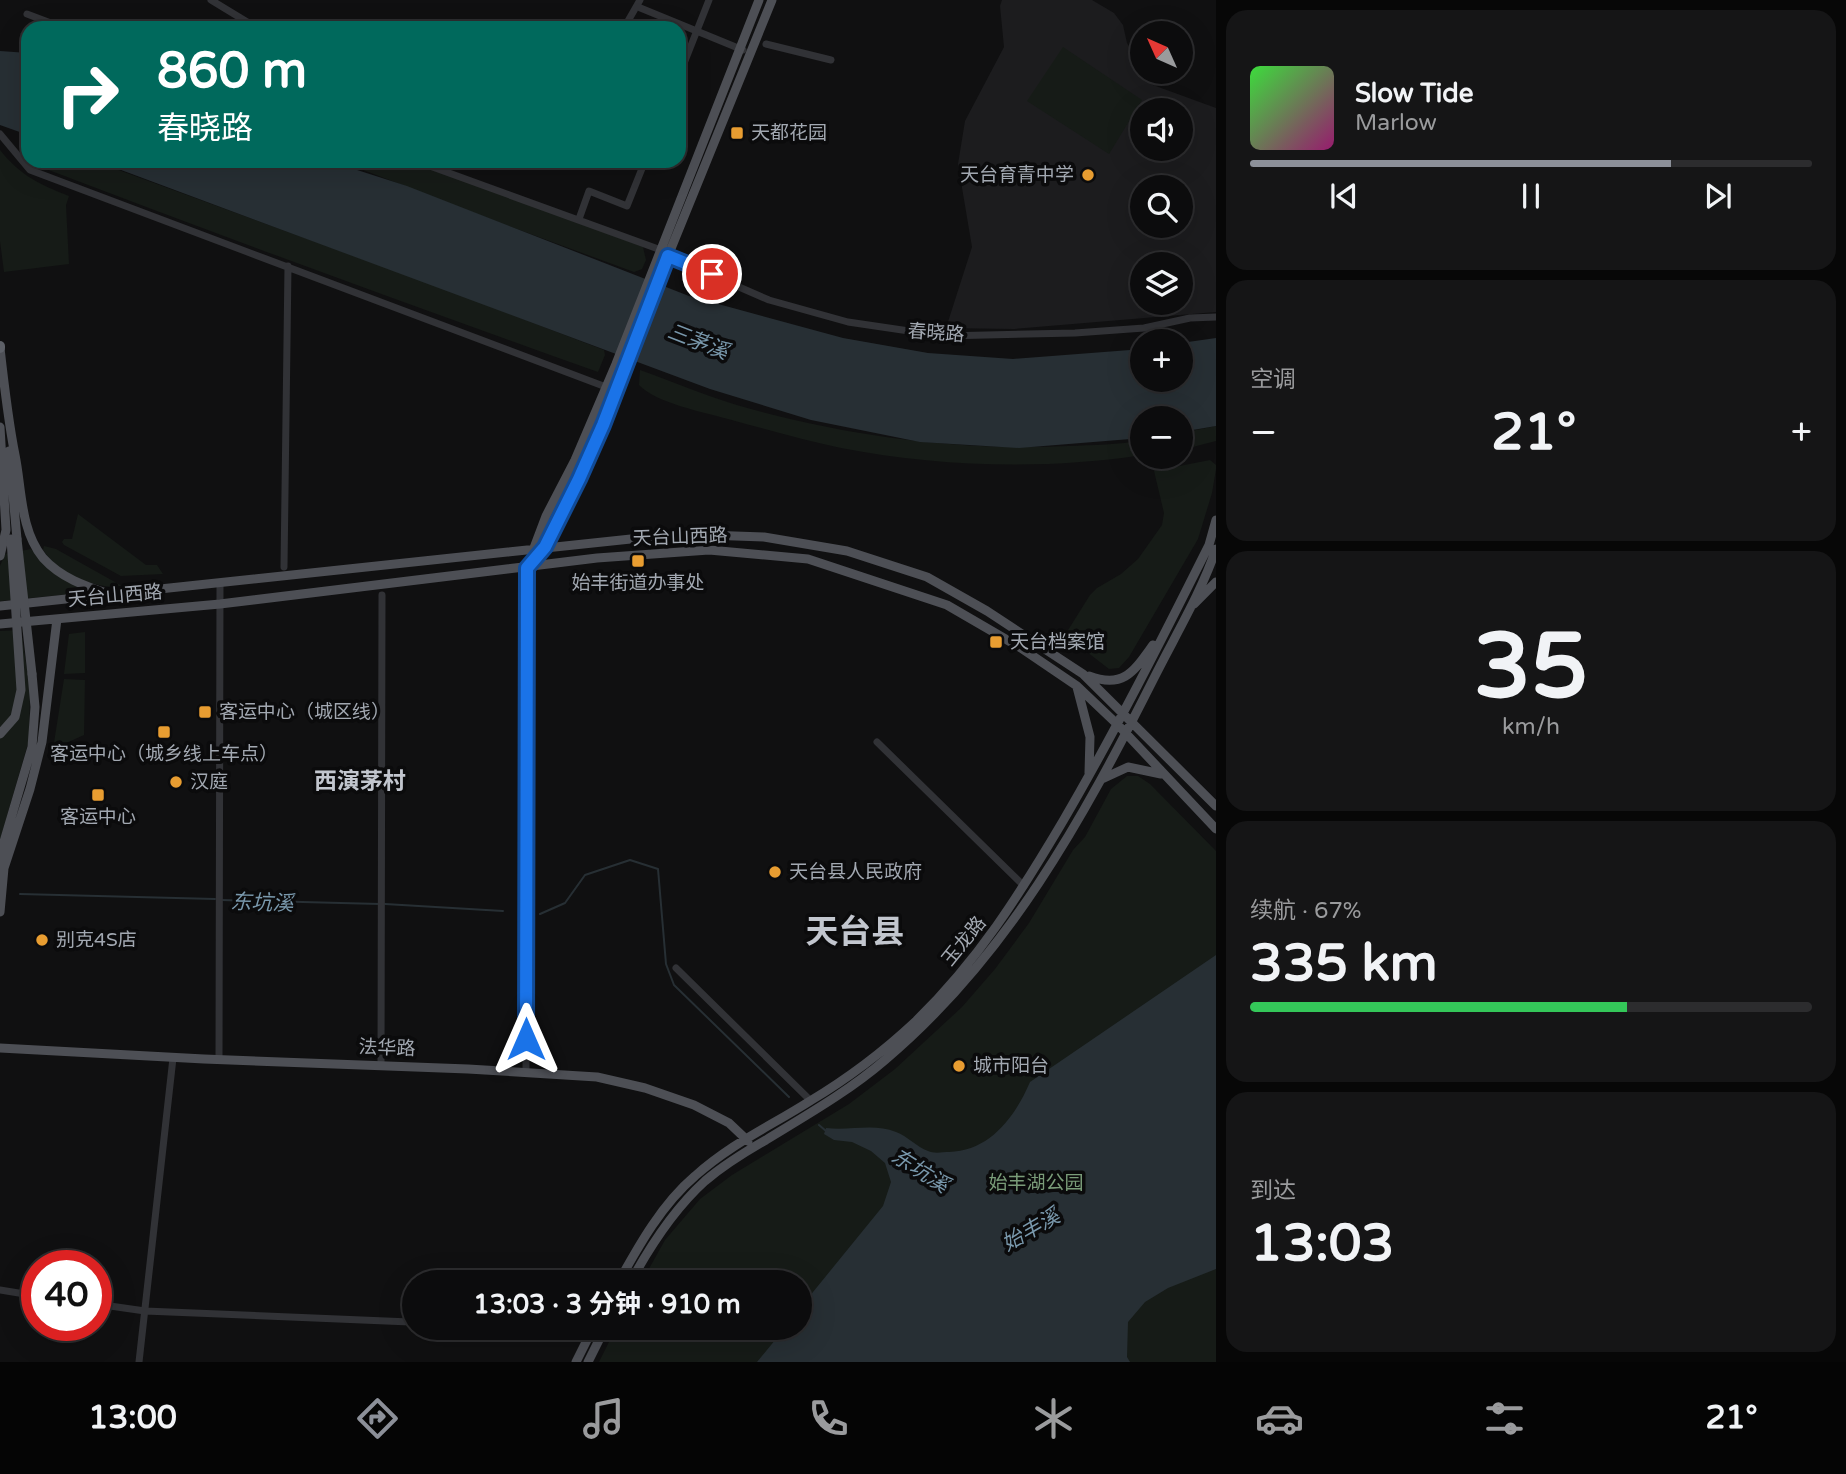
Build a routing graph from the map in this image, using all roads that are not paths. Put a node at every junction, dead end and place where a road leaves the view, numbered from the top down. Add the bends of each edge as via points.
1 (211, 0) edge
2 (709, 0) edge
3 (759, 0) edge
4 (772, 0) edge
5 (639, 4) edge
6 (27, 14) dead end
7 (46, 21) edge
8 (246, 21) edge
9 (628, 21) edge
10 (676, 21) edge
11 (686, 26) edge
12 (697, 31) junction
13 (766, 44) dead end
14 (740, 49) junction
15 (750, 53) junction
16 (686, 58) edge
17 (831, 60) dead end
18 (0, 134) edge
19 (21, 159) edge
20 (28, 168) edge
21 (436, 168) edge
22 (642, 168) edge
23 (579, 219) junction
24 (664, 253) junction
25 (288, 266) junction
26 (1216, 317) edge
27 (0, 347) edge
28 (620, 366) junction
29 (606, 387) junction
30 (0, 427) edge
31 (5, 436) edge
32 (1216, 520) edge
33 (670, 535) junction
34 (11, 540) junction
35 (811, 545) junction
36 (545, 547) junction
37 (534, 548) junction
38 (671, 553) junction
39 (1, 554) edge
40 (808, 559) junction
41 (1211, 559) edge
42 (284, 567) dead end
43 (527, 568) junction
44 (1216, 582) edge
45 (220, 584) junction
46 (382, 595) dead end
47 (114, 596) junction
48 (220, 604) junction
49 (0, 606) edge
50 (1188, 610) junction
51 (57, 619) junction
52 (0, 624) edge
53 (1169, 624) junction
54 (1083, 674) junction
55 (1077, 685) junction
56 (1124, 713) junction
57 (1131, 723) junction
58 (1118, 725) junction
59 (0, 734) edge
60 (1126, 736) junction
61 (877, 741) dead end
62 (1163, 775) junction
63 (1089, 777) junction
64 (1101, 780) junction
65 (1216, 806) edge
66 (1216, 829) edge
67 (1, 848) edge
68 (0, 863) edge
69 (1024, 886) junction
70 (0, 912) edge
71 (676, 968) dead end
72 (0, 1048) edge
73 (173, 1058) junction
74 (219, 1059) junction
75 (381, 1065) junction
76 (526, 1072) junction
77 (811, 1101) junction
78 (746, 1138) junction
79 (753, 1147) junction
80 (626, 1270) edge
81 (637, 1270) edge
82 (0, 1290) edge
83 (21, 1293) edge
84 (112, 1306) edge
85 (145, 1311) junction
86 (402, 1322) edge
87 (587, 1340) edge
88 (599, 1340) edge
89 (139, 1362) edge
90 (576, 1362) edge
91 (588, 1362) edge

1 - 8 street
2 - 12 street
3 - 14 main road
4 - 15 main road
5 - 9 street
5 - 10 street
6 - 7 street
11 - 12 street
12 - 14 street
12 - 16 street
13 - 17 street
14 - 15 street
14 - 24 main road
15 - 24 main road
18 - 19 street
20 - 25 street
21 - 23 street, 春晓路
22 - 23 street via 627,206 589,191
23 - 24 street, 春晓路
24 - 26 street, 春晓路 via 769,300 848,322 923,334 1075,333
24 - 28 main road
25 - 29 street
25 - 42 street
27 - 31 main road
28 - 29 main road
28 - 36 main road via 598,436
29 - 37 main road
30 - 31 main road
31 - 34 main road
31 - 34 main road
31 - 47 main road via 15,455 22,508 44,559 80,584
32 - 41 main road, 玉龙路
33 - 35 main road, 天台山西路 via 764,537
33 - 36 main road, 天台山西路
33 - 38 main road
34 - 39 main road
34 - 59 main road, bridge via 22,690 15,718
34 - 67 main road, bridge via 36,707 32,747
35 - 40 main road
35 - 54 main road, 天台山西路 via 847,551 927,577
36 - 37 main road, 天台山西路
36 - 43 main road
37 - 43 main road
37 - 45 main road, 天台山西路
38 - 40 main road, 天台山西路 via 709,550
38 - 43 main road, 天台山西路
40 - 55 main road, 天台山西路 via 947,605
41 - 50 main road, 玉龙路
41 - 53 main road, 玉龙路
43 - 48 main road, 天台山西路
43 - 76 street
44 - 50 main road
45 - 47 main road, 天台山西路
45 - 48 street
46 - 75 street
47 - 49 main road, 天台山西路
48 - 51 main road, 天台山西路
48 - 74 street
50 - 57 main road, 玉龙路
51 - 52 main road, 天台山西路
51 - 70 main road via 42,742 4,867
53 - 54 main road via 1129,675 1103,681
53 - 56 main road, 玉龙路
54 - 56 main road, 天台山西路
55 - 58 main road, 天台山西路
55 - 63 main road via 1090,737
56 - 57 main road, 天台山西路
56 - 58 main road, 玉龙路
57 - 60 main road, 玉龙路
57 - 65 main road, 天台山西路
58 - 60 main road, 天台山西路
58 - 63 main road, 玉龙路
60 - 62 main road, 天台山西路
60 - 64 main road, 玉龙路
61 - 69 street
62 - 64 main road via 1128,767
62 - 66 main road, 天台山西路
63 - 69 main road, 玉龙路
64 - 79 main road, 玉龙路 via 1028,901 951,999 923,1028 838,1096
67 - 68 main road
69 - 77 main road, 玉龙路 via 979,952 915,1022
71 - 77 street
72 - 73 main road, 法华路
73 - 74 main road, 法华路
73 - 85 street
74 - 75 main road, 法华路
75 - 76 main road, 法华路
76 - 78 main road, 法华路 via 597,1077 645,1088 718,1116
77 - 78 main road, 玉龙路
78 - 79 main road, 法华路
78 - 80 main road, 玉龙路 via 692,1178 659,1216
79 - 81 main road, 玉龙路 via 688,1198
82 - 83 street
84 - 85 street
85 - 86 street
85 - 89 street
87 - 90 main road
88 - 91 main road

